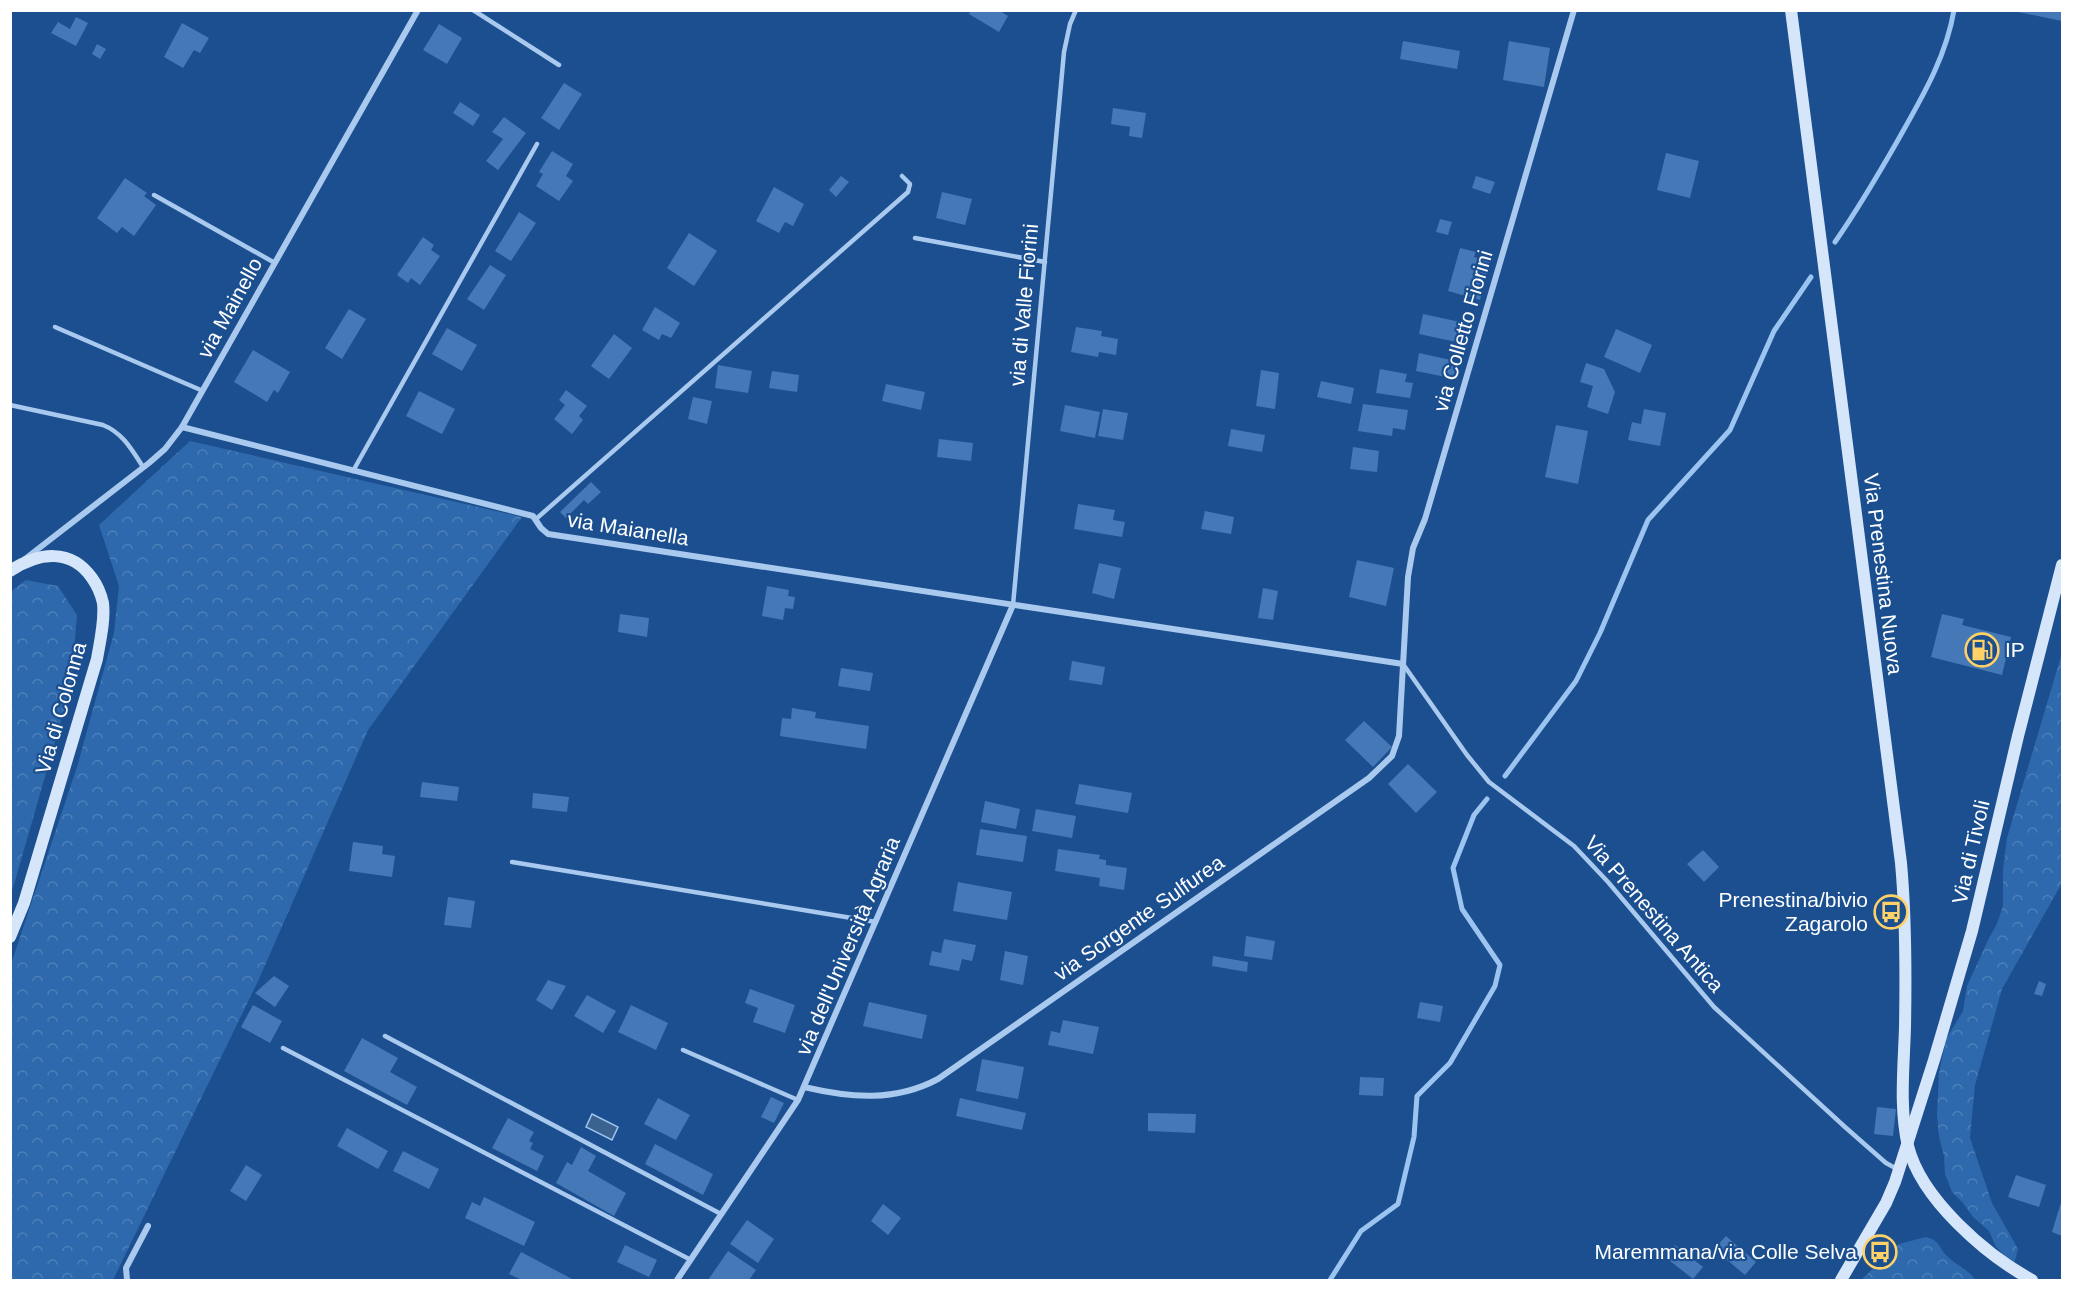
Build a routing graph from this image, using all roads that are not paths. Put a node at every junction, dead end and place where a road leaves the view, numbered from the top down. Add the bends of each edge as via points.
1 (418, 10) edge
2 (473, 10) edge
3 (1076, 10) edge
4 (1574, 10) edge
5 (1791, 10) edge
6 (559, 65) dead end
7 (537, 144) dead end
8 (902, 176) dead end
9 (154, 195) dead end
10 (915, 238) dead end
11 (1045, 262) junction
12 (275, 263) junction
13 (55, 327) dead end
14 (202, 390) junction
15 (10, 405) edge
16 (182, 427) junction
17 (143, 467) junction
18 (353, 471) junction
19 (536, 519) junction
20 (2062, 565) edge
21 (10, 570) edge
22 (1013, 605) junction
23 (1402, 664) junction
24 (512, 862) dead end
25 (876, 922) junction
26 (10, 937) edge
27 (385, 1036) dead end
28 (283, 1048) dead end
29 (683, 1050) dead end
30 (804, 1088) junction
31 (798, 1100) junction
32 (1908, 1144) junction
33 (1900, 1170) junction
34 (721, 1214) junction
35 (148, 1226) dead end
36 (691, 1260) junction
37 (127, 1281) edge
38 (677, 1281) edge
39 (1841, 1281) edge
40 (2032, 1281) edge

1 - 12 street, via Mainello
2 - 6 lane
3 - 11 lane, via di Valle Fiorini via 1064,52
4 - 23 street, via Colletto Fiorini via 1425,519 1413,548
5 - 32 main road, Via Prenestina Nuova via 1901,863
7 - 18 lane
8 - 19 lane via 910,184 908,192
9 - 12 lane
10 - 11 lane
11 - 22 lane, via di Valle Fiorini
12 - 14 street, via Mainello
13 - 14 lane
14 - 16 street, via Mainello
15 - 17 lane via 113,429
16 - 17 street, via Mainello via 165,449
16 - 18 street, via Maianella
17 - 21 street, via Mainello
18 - 19 street, via Maianella
19 - 22 street, via Maianella via 549,534
20 - 32 main road, Via di Tivoli via 1972,932
21 - 26 main road, Via di Colonna via 44,556 73,560 82,565 97,586 103,604 97,659 24,903
22 - 23 street, via Maianella
22 - 25 street, via dell'Università Agraria
23 - 30 street, via Sorgente Sulfurea via 1397,746 1387,762 1369,778 923,1087 868,1096
23 - 33 lane, Via Prenestina Antica via 1490,782 1574,846 1714,1007 1886,1163
24 - 25 lane
25 - 30 street, via dell'Università Agraria
27 - 34 lane
28 - 36 lane
29 - 31 lane
30 - 31 street, via dell'Università Agraria
31 - 34 street, via dell'Università Agraria
32 - 33 main road, Via di Tivoli
32 - 40 main road via 1921,1177 1972,1238 2010,1269
33 - 39 main road, Via di Tivoli via 1886,1203
34 - 36 street, via dell'Università Agraria
35 - 37 street via 126,1268
36 - 38 street, via dell'Università Agraria

